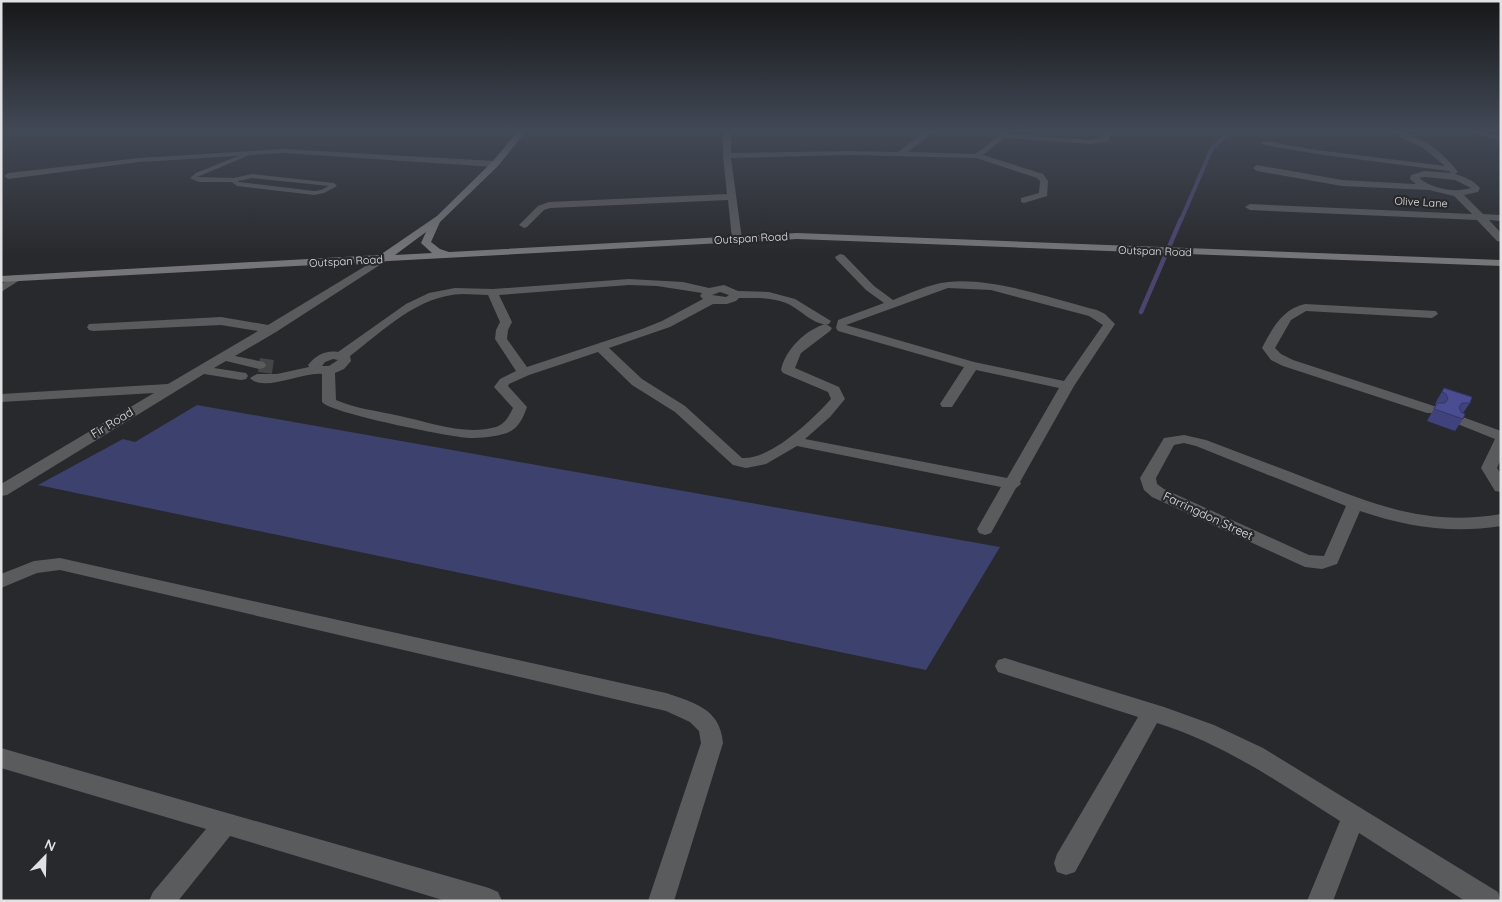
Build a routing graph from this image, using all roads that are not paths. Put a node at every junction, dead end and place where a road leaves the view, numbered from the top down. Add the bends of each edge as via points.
1 (40, 172) edge
2 (203, 172) edge
3 (487, 172) edge
4 (729, 172) edge
5 (1028, 172) edge
6 (1280, 172) edge
7 (1453, 172) edge
8 (8, 176) dead end
9 (1457, 178) junction
10 (234, 180) junction
11 (1434, 188) junction
12 (1456, 192) junction
13 (732, 197) junction
14 (1024, 200) dead end
15 (1250, 206) dead end
16 (1480, 217) junction
17 (440, 218) junction
18 (1501, 218) edge
19 (524, 225) dead end
20 (737, 239) junction
21 (1501, 239) edge
22 (451, 255) junction
23 (840, 257) dead end
24 (382, 259) junction
25 (1501, 263) edge
26 (16, 278) junction
27 (1, 279) edge
28 (1, 289) edge
29 (492, 292) junction
30 (710, 295) junction
31 (892, 304) junction
32 (1432, 314) dead end
33 (826, 325) junction
34 (842, 325) junction
35 (92, 327) dead end
36 (272, 329) junction
37 (600, 347) junction
38 (224, 357) junction
39 (972, 365) junction
40 (274, 367) tunnel mouth
41 (321, 367) junction
42 (202, 370) junction
43 (524, 372) junction
44 (241, 376) dead end
45 (1067, 386) junction
46 (170, 388) junction
47 (1, 398) edge
48 (947, 404) dead end
49 (1432, 410) edge
50 (1460, 420) edge
51 (1501, 436) edge
52 (794, 441) junction
53 (1501, 441) edge
54 (1013, 484) junction
55 (1501, 487) edge
56 (1, 490) edge
57 (1355, 504) junction
58 (1501, 520) edge
59 (985, 529) dead end
60 (1, 581) edge
61 (1005, 666) dead end
62 (1152, 712) junction
63 (1, 758) edge
64 (1354, 817) junction
65 (226, 823) junction
66 (1066, 863) dead end
67 (162, 901) edge
68 (489, 901) edge
69 (661, 901) edge
70 (1320, 901) edge
71 (1489, 901) edge

1 - 8 street
2 - 10 lane via 193,178
3 - 17 street
4 - 13 street
5 - 14 street via 1044,181 1044,194
6 - 11 street via 1342,183
7 - 9 street
9 - 11 street via 1433,174 1414,177
9 - 12 street via 1476,188 1471,192
10 - 10 lane via 252,176 334,185 330,190 314,193 237,184
11 - 12 street
12 - 16 street
13 - 19 street via 549,205 541,208
13 - 20 street
15 - 16 street, Olive Lane
16 - 18 street, Olive Lane
16 - 21 street
17 - 22 street via 426,242 436,251
17 - 24 street
20 - 22 street, Outspan Road
20 - 25 street, Outspan Road via 816,237
22 - 24 street, Outspan Road
23 - 31 street via 870,288
24 - 26 street, Outspan Road
24 - 36 street, Fir Road
26 - 27 street, Outspan Road
26 - 28 street
29 - 30 street via 649,282 668,283
29 - 41 street via 446,292 425,298 341,356 344,363
29 - 43 street via 506,322 501,338
30 - 33 street via 728,300 735,294 769,295 791,301
30 - 37 street via 666,324
31 - 34 street
31 - 45 street via 948,285 979,285 1101,317 1109,324
32 - 49 street via 1305,307 1293,312 1268,348 1288,363
33 - 34 street via 836,320
33 - 52 street via 792,354 788,370 834,390 838,399
34 - 39 street
35 - 36 street via 221,321
36 - 38 street, Fir Road
37 - 43 street
37 - 52 street via 637,382 680,409 738,462 758,462
38 - 41 street via 277,378
38 - 42 street, Fir Road
39 - 45 street
39 - 48 street
40 - 41 street
41 - 43 street via 332,404 458,433 500,430 516,421 520,407 501,387 508,379
42 - 44 street
42 - 46 street, Fir Road
45 - 54 street
46 - 47 street
46 - 56 street, Fir Road
50 - 51 street
52 - 54 street
53 - 55 street via 1489,468
54 - 59 street
57 - 57 street, Farringdon Street via 1184,439 1169,441 1148,478 1150,486 1158,493 1305,561 1318,563 1331,560
57 - 58 street, Farringdon Street via 1434,523 1463,526
60 - 69 street via 34,567 60,564 666,702 692,712 706,722 712,732 712,743
61 - 62 street
62 - 64 street via 1255,755
62 - 66 street
63 - 65 street
64 - 70 street
64 - 71 street
65 - 67 street
65 - 68 street

